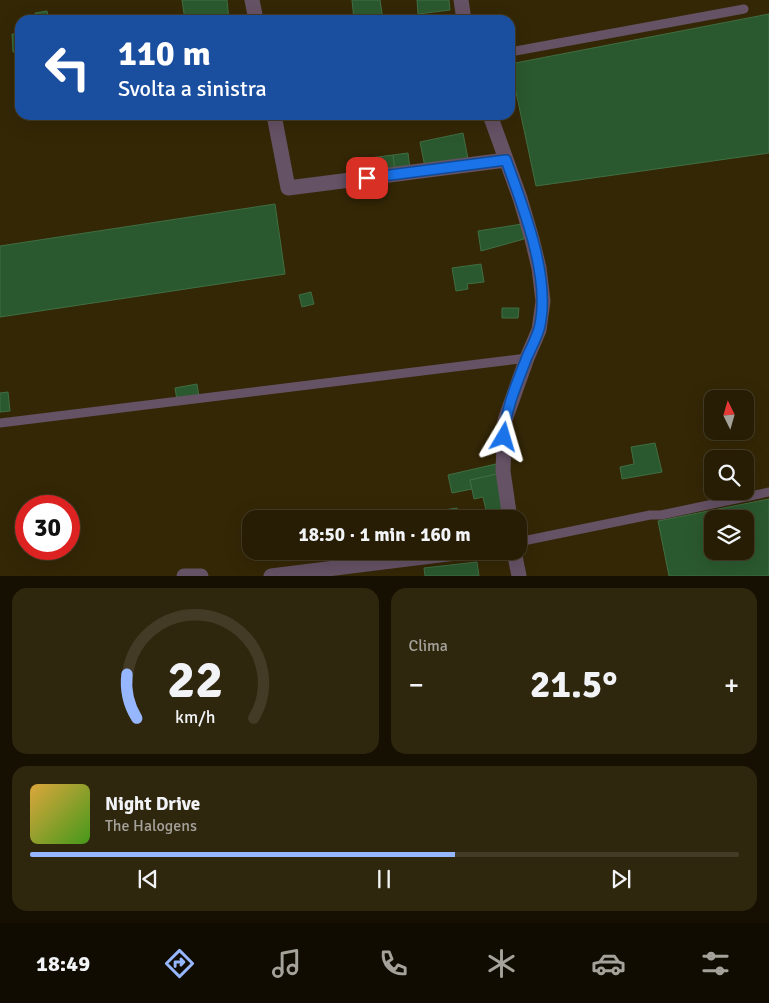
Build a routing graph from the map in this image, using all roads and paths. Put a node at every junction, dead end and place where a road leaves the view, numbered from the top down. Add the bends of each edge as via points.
1 (252, 0) edge
2 (460, 0) edge
3 (744, 8) dead end
4 (255, 15) edge
5 (463, 15) edge
6 (515, 51) edge
7 (275, 120) edge
8 (492, 120) edge
9 (506, 160) junction
10 (527, 358) junction
11 (0, 423) edge
12 (769, 492) edge
13 (509, 510) edge
14 (527, 540) edge
15 (400, 560) edge
16 (516, 560) edge
17 (184, 576) edge
18 (201, 576) edge
19 (271, 576) edge
20 (519, 576) edge

1 - 4 street
2 - 5 street
3 - 6 lane
7 - 9 street via 288,188
8 - 9 street
9 - 10 street via 532,238 543,301 539,330
10 - 11 lane
10 - 13 street via 505,420 504,471
12 - 14 lane
15 - 19 street
16 - 20 street
17 - 18 street

